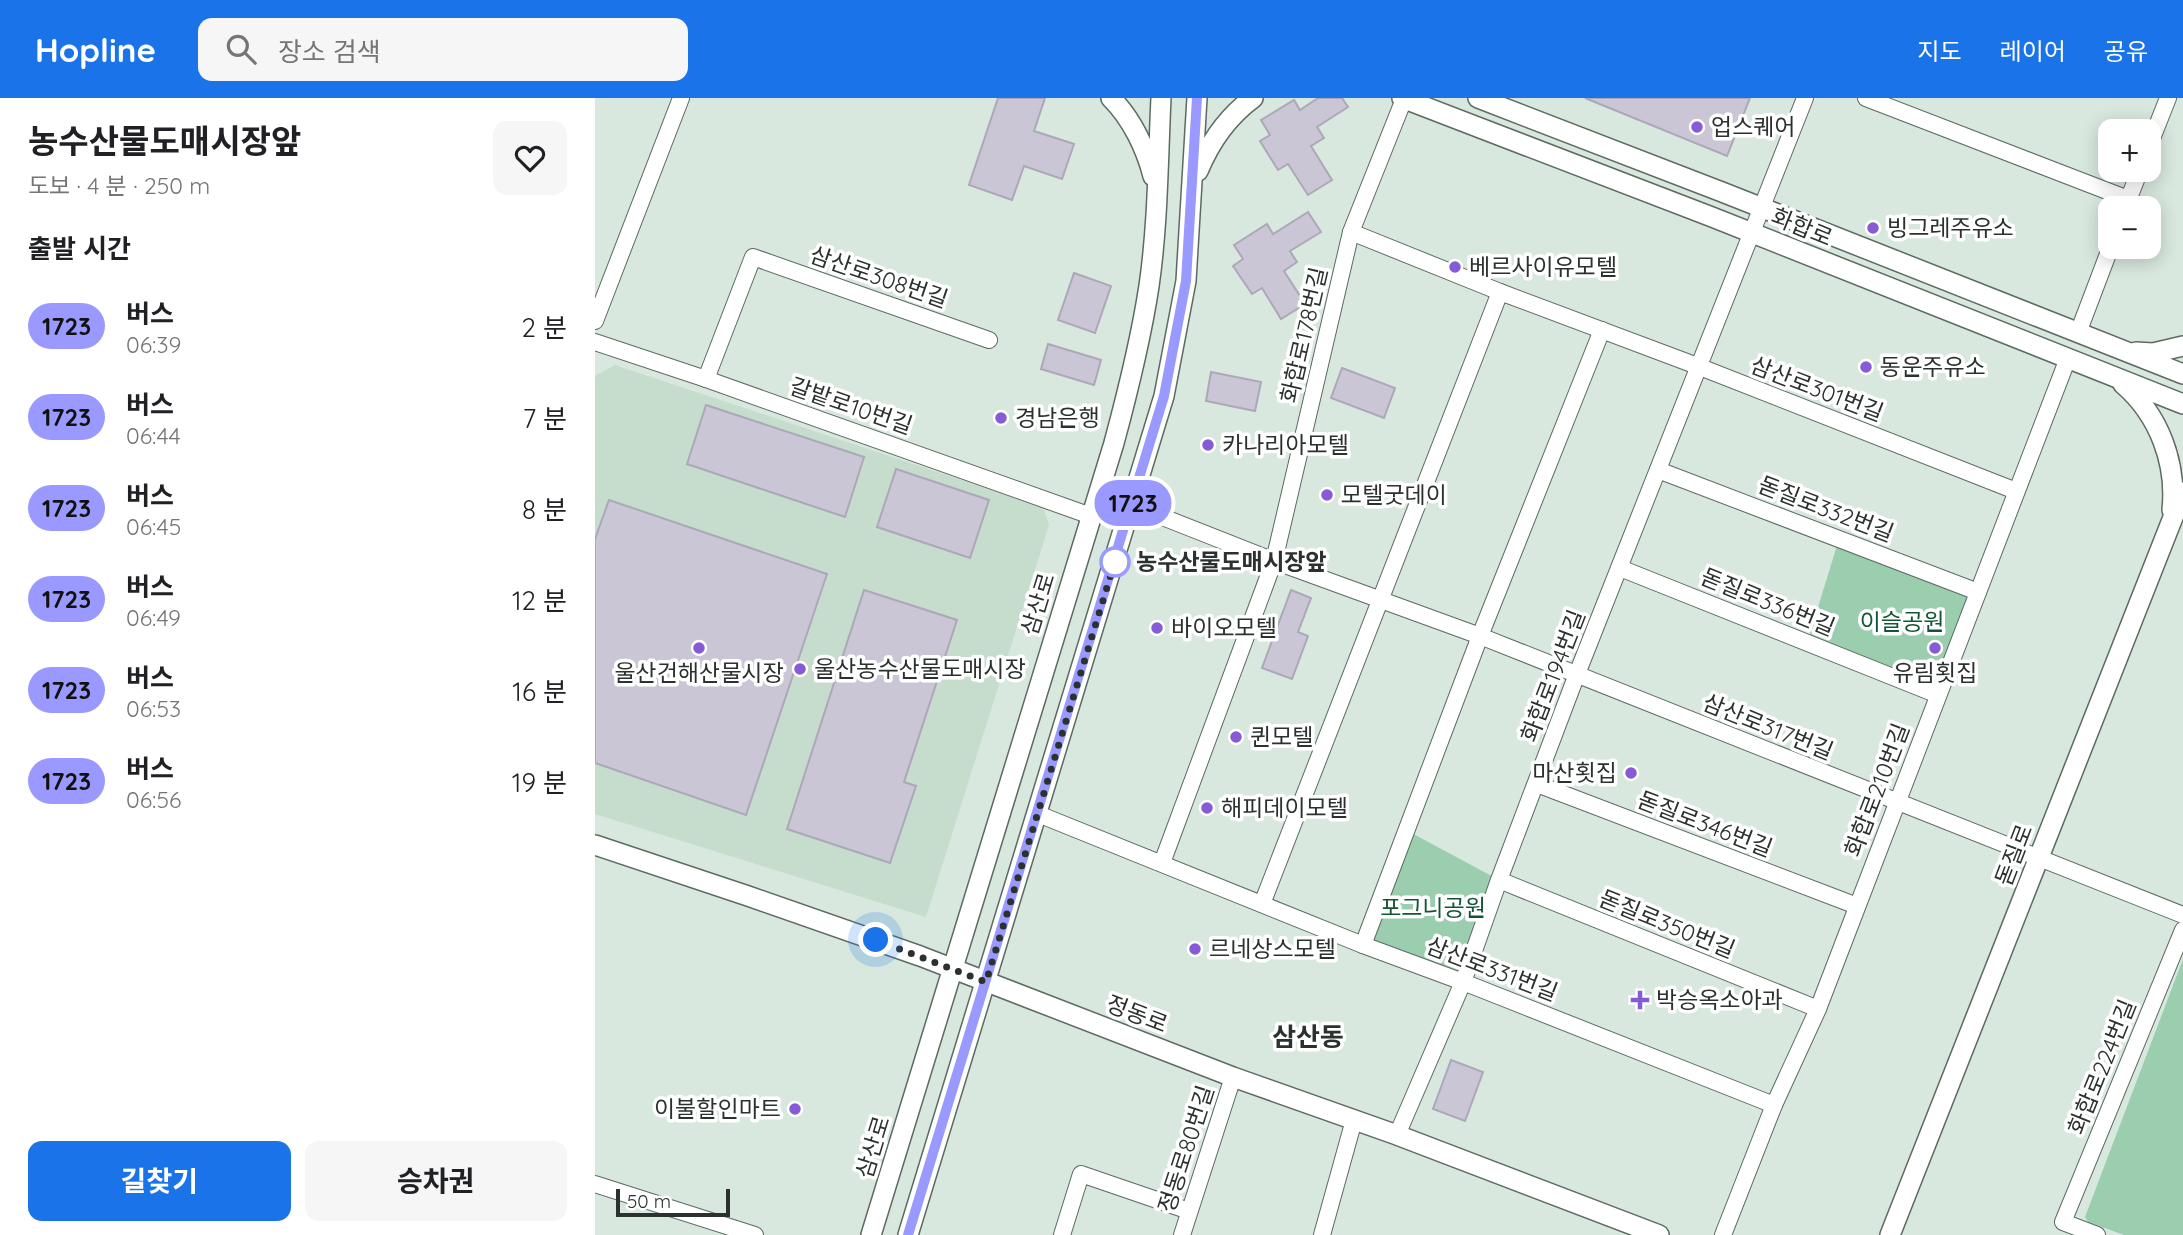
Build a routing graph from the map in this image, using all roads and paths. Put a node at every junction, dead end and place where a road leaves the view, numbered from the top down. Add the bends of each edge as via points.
1 (681, 98) edge
2 (1111, 98) edge
3 (1161, 98) edge
4 (1197, 98) edge
5 (1253, 98) edge
6 (1403, 98) edge
7 (1478, 98) edge
8 (1805, 98) edge
9 (1866, 98) edge
10 (2168, 98) edge
11 (2160, 119) edge
12 (1193, 189) junction
13 (1157, 195) junction
14 (2106, 196) edge
15 (1762, 208) junction
16 (1351, 232) junction
17 (1752, 233) junction
18 (2106, 259) edge
19 (1500, 292) junction
20 (595, 321) edge
21 (1602, 330) junction
22 (2078, 333) junction
23 (989, 340) dead end
24 (595, 342) edge
25 (2183, 346) edge
26 (2126, 351) junction
27 (2068, 358) junction
28 (1700, 367) junction
29 (2183, 374) edge
30 (2115, 377) junction
31 (706, 379) junction
32 (2183, 404) edge
33 (1658, 470) junction
34 (2016, 491) junction
35 (2183, 492) edge
36 (1132, 505) junction
37 (2183, 510) edge
38 (1091, 516) junction
39 (2169, 528) junction
40 (1274, 561) junction
41 (1620, 568) junction
42 (1978, 592) junction
43 (1381, 599) junction
44 (1480, 636) junction
45 (1577, 674) junction
46 (1938, 695) junction
47 (1537, 784) junction
48 (1897, 803) junction
49 (1038, 814) junction
50 (595, 845) edge
51 (2039, 858) junction
52 (1162, 863) junction
53 (1499, 880) junction
54 (1262, 904) junction
55 (1857, 906) junction
56 (2183, 915) edge
57 (2183, 930) edge
58 (1363, 944) junction
59 (953, 968) junction
60 (986, 982) junction
61 (1463, 982) junction
62 (1818, 1009) junction
63 (1233, 1077) junction
64 (1774, 1105) junction
65 (1354, 1120) junction
66 (1397, 1135) junction
67 (595, 1184) edge
68 (1189, 1211) junction
69 (755, 1235) edge
70 (871, 1235) edge
71 (908, 1235) edge
72 (1062, 1235) edge
73 (1182, 1235) edge
74 (1322, 1235) edge
75 (1659, 1235) edge
76 (1723, 1235) edge
77 (1891, 1235) edge
78 (2097, 1235) edge

1 - 20 street
2 - 13 main road via 1147,156
3 - 13 main road, 삼산로
4 - 12 main road
5 - 12 main road via 1220,131
6 - 16 street, 화합로178번길
6 - 17 main road, 화합로
7 - 15 main road, 화합로
8 - 15 street, 화합로194번길
9 - 14 street
10 - 11 street
12 - 36 main road via 1177,334
13 - 38 main road, 삼산로 via 1143,325
15 - 17 street, 화합로194번길
15 - 22 main road, 화합로
16 - 19 street, 삼산로301번길
16 - 40 street, 화합로178번길
17 - 27 main road, 화합로
17 - 28 street, 화합로194번길
18 - 22 street
19 - 21 street, 삼산로301번길
19 - 43 street
21 - 28 street, 삼산로301번길
21 - 44 street
22 - 26 main road, 화합로
23 - 31 street, 삼산로308번길 via 753,257
24 - 31 street, 갈밭로10번길
25 - 26 main road via 2153,353
26 - 29 main road, 화합로
26 - 30 main road via 2146,364 2148,375 2139,382
27 - 30 main road, 화합로
27 - 34 street, 화합로210번길
28 - 33 street, 화합로194번길
28 - 34 street, 삼산로301번길
30 - 32 main road, 화합로
30 - 39 main road via 2137,397 2163,440 2172,472
31 - 38 street, 갈밭로10번길
33 - 41 street, 화합로194번길
33 - 42 street, 돋질로332번길
34 - 42 street, 화합로210번길
35 - 39 main road, 돋질로
36 - 40 street, 삼산로317번길
36 - 49 main road
37 - 39 main road
38 - 59 main road, 삼산로
39 - 51 main road, 돋질로
40 - 43 street, 삼산로317번길
40 - 52 street, 화합로178번길
41 - 45 street, 화합로194번길
41 - 46 street, 돋질로336번길
42 - 46 street, 화합로210번길
43 - 44 street, 삼산로317번길
43 - 54 street
44 - 45 street, 삼산로317번길
44 - 58 street
45 - 47 street, 화합로194번길
45 - 48 street, 삼산로317번길
46 - 48 street, 화합로210번길
47 - 53 street, 화합로194번길
47 - 55 street, 돋질로346번길
48 - 51 street, 삼산로317번길
48 - 55 street, 화합로210번길
49 - 52 street, 삼산로331번길
49 - 60 main road
50 - 59 main road, 정동로
51 - 56 street, 삼산로317번길
51 - 77 main road, 돋질로
52 - 54 street, 삼산로331번길
53 - 61 street, 화합로194번길
53 - 62 street, 돋질로350번길
54 - 58 street, 삼산로331번길
55 - 62 street, 화합로210번길
57 - 78 street, 화합로224번길 via 2063,1222
58 - 61 street, 삼산로331번길
59 - 60 main road, 정동로
59 - 70 main road, 삼산로
60 - 63 main road, 정동로
60 - 71 main road
61 - 64 street, 삼산로331번길
61 - 66 street, 화합로194번길
62 - 64 street, 화합로210번길
63 - 65 main road, 정동로
63 - 68 street, 정동로80번길
64 - 76 street, 화합로210번길
65 - 66 main road, 정동로
65 - 74 street
66 - 75 main road, 정동로
67 - 69 street
68 - 72 street via 1081,1174
68 - 73 street, 정동로80번길

